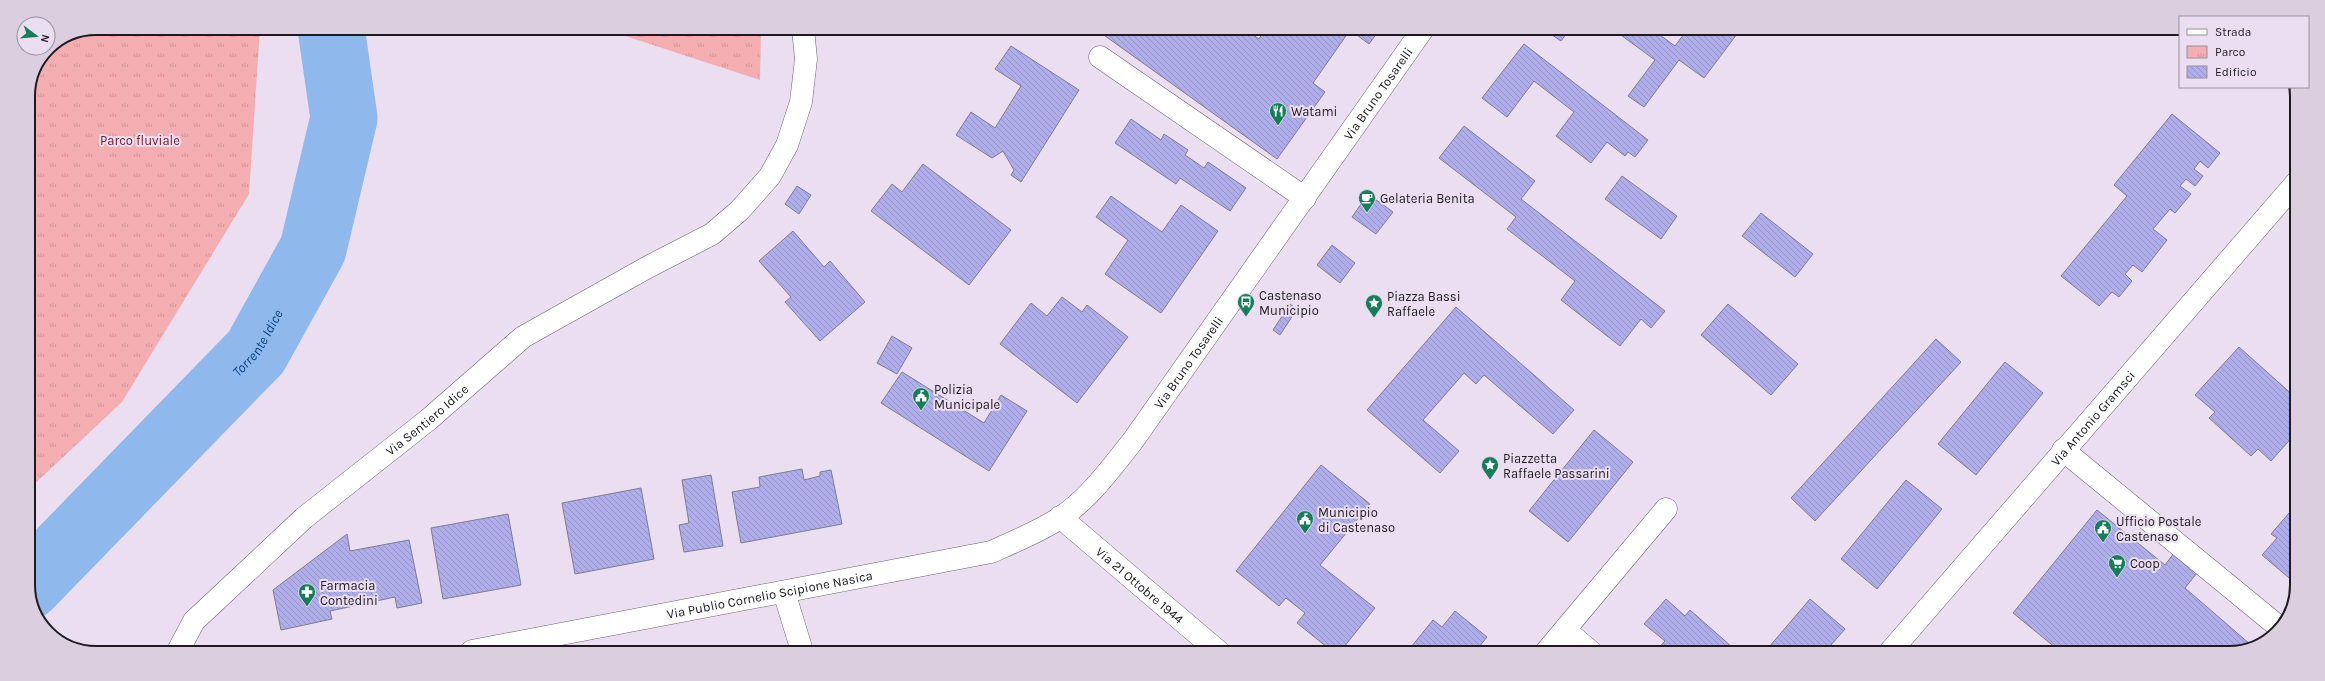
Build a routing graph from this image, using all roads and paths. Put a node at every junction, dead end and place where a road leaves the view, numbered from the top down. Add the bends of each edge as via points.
1 (804, 35) edge
2 (1419, 35) edge
3 (1100, 57) dead end
4 (2290, 190) edge
5 (1305, 198) junction
6 (2063, 450) junction
7 (1666, 509) dead end
8 (1060, 517) junction
9 (784, 592) junction
10 (2275, 624) edge
11 (1565, 630) junction
12 (181, 646) edge
13 (498, 646) edge
14 (800, 646) edge
15 (1212, 646) edge
16 (1551, 646) edge
17 (1584, 646) edge
18 (1895, 646) edge

1 - 12 street, Via Sentiero Idice via 806,59 801,102 787,145 770,176 740,210 712,234 524,337 428,420 304,518 194,621
2 - 5 street, Via Bruno Tosarelli
3 - 5 street
4 - 6 street, Via Antonio Gramsci
5 - 8 street, Via Bruno Tosarelli via 1132,442 1091,491
6 - 10 street
6 - 18 street, Via Antonio Gramsci
7 - 11 street
8 - 9 street, Via Publio Cornelio Scipione Nasica via 991,552
8 - 15 street, Via 21 Ottobre 1944
9 - 13 street, Via Publio Cornelio Scipione Nasica
9 - 14 street
11 - 16 street
11 - 17 street

